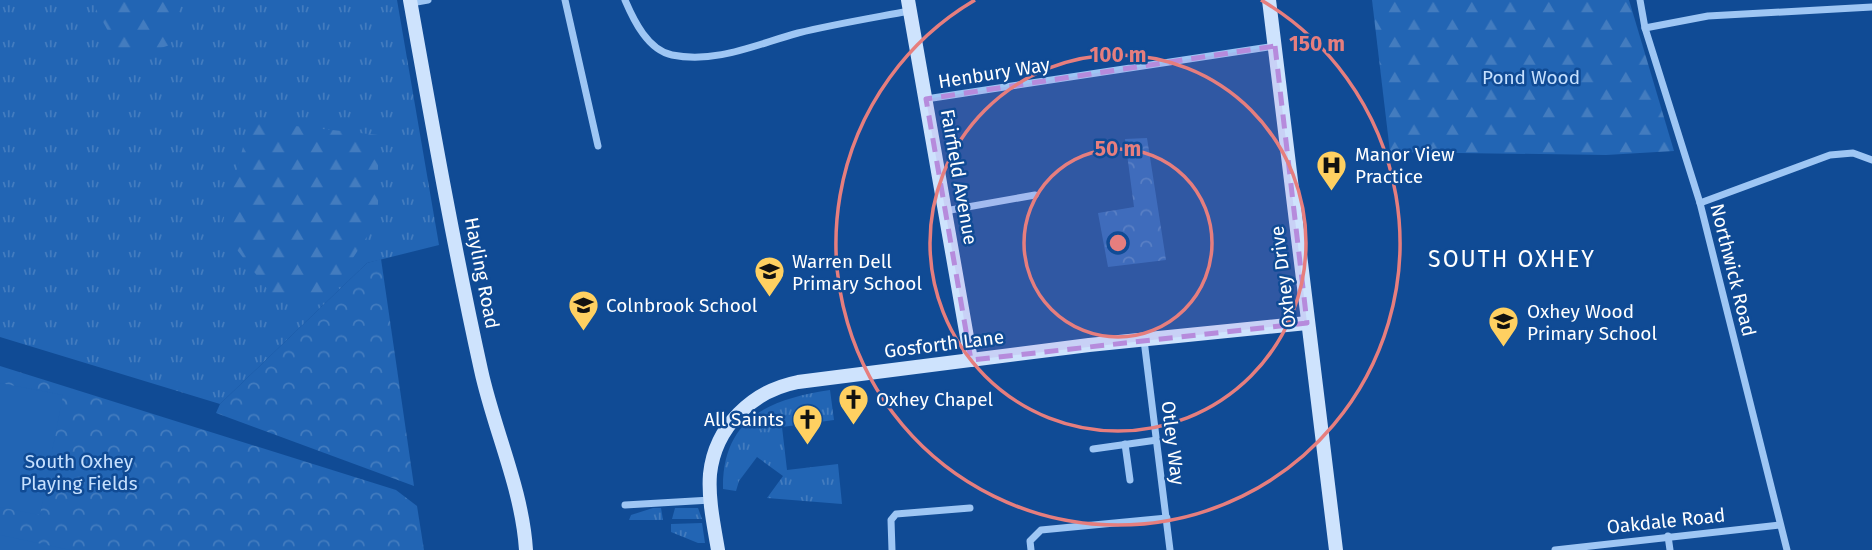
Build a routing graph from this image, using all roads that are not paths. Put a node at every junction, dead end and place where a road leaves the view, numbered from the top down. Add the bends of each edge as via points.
1 (428, 0) edge
2 (565, 0) edge
3 (625, 0) edge
4 (1269, 0) edge
5 (1640, 0) edge
6 (410, 2) edge
7 (1853, 4) edge
8 (909, 6) edge
9 (1872, 7) edge
10 (1646, 29) junction
11 (1275, 46) junction
12 (926, 99) junction
13 (598, 146) dead end
14 (1872, 160) edge
15 (1035, 195) dead end
16 (1700, 203) junction
17 (944, 211) junction
18 (1307, 323) junction
19 (1144, 340) junction
20 (971, 360) junction
21 (1157, 440) junction
22 (1125, 444) junction
23 (1093, 449) dead end
24 (1130, 480) dead end
25 (712, 500) junction
26 (625, 505) dead end
27 (970, 508) dead end
28 (1167, 518) junction
29 (1780, 526) junction
30 (1668, 536) junction
31 (526, 550) edge
32 (718, 550) edge
33 (892, 550) edge
34 (1031, 550) edge
35 (1170, 550) edge
36 (1336, 550) edge
37 (1555, 550) edge
38 (1670, 550) edge
39 (1787, 550) edge

1 - 6 street
2 - 13 street
3 - 8 street via 651,44 670,55 694,57 715,57
4 - 11 street, Oxhey Drive
5 - 10 street, Northwick Road
6 - 31 street, Hayling Road via 480,367 507,460
7 - 9 street
7 - 10 street via 1707,16
8 - 12 street, Fairfield Avenue
10 - 16 street, Northwick Road
11 - 12 street, Henbury Way
11 - 18 street, Oxhey Drive
12 - 17 street, Fairfield Avenue
14 - 16 street via 1853,153 1830,155
15 - 17 street
16 - 29 street, Northwick Road
17 - 20 street, Fairfield Avenue
18 - 19 street, Gosforth Lane
18 - 36 street, Oxhey Drive
19 - 20 street, Gosforth Lane
19 - 21 street, Otley Way
20 - 25 street, Gosforth Lane via 798,382 764,393 738,414 718,445 710,474
21 - 22 street
21 - 28 street, Otley Way
22 - 23 street
22 - 24 street
25 - 26 street
25 - 32 street, Gosforth Lane
27 - 33 street via 896,514 891,523
28 - 34 street via 1041,530 1030,541
28 - 35 street, Otley Way
29 - 30 street, Oakdale Road
29 - 39 street, Northwick Road
30 - 37 street, Oakdale Road
30 - 38 street

